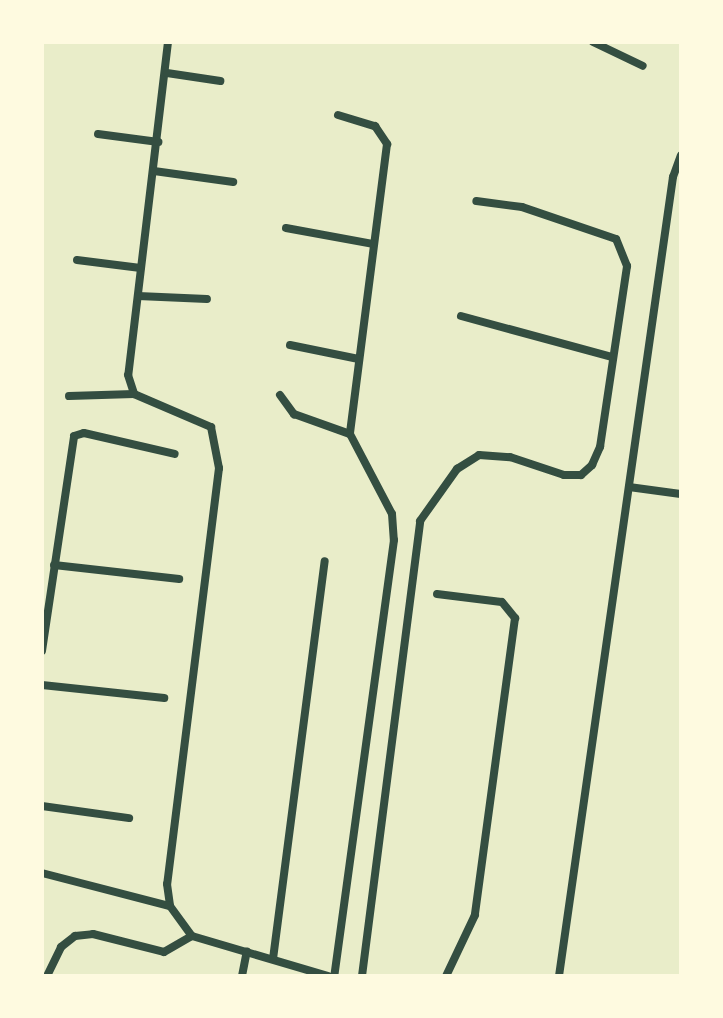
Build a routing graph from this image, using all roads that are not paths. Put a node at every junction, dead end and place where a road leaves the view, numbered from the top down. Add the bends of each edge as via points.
1 (168, 42) edge
2 (593, 42) edge
3 (643, 66) dead end
4 (167, 73) junction
5 (220, 81) dead end
6 (338, 115) dead end
7 (98, 134) dead end
8 (158, 142) junction
9 (681, 155) edge
10 (154, 171) junction
11 (233, 182) dead end
12 (476, 201) dead end
13 (286, 228) dead end
14 (373, 244) junction
15 (77, 260) dead end
16 (141, 268) junction
17 (138, 296) junction
18 (207, 299) dead end
19 (461, 316) dead end
20 (290, 345) dead end
21 (612, 357) junction
22 (359, 359) junction
23 (134, 394) junction
24 (280, 395) dead end
25 (69, 396) dead end
26 (350, 434) junction
27 (175, 454) dead end
28 (629, 487) junction
29 (681, 494) edge
30 (325, 561) dead end
31 (54, 565) junction
32 (179, 579) dead end
33 (437, 594) dead end
34 (42, 651) edge
35 (42, 685) edge
36 (164, 698) dead end
37 (42, 806) edge
38 (129, 818) dead end
39 (42, 873) edge
40 (170, 906) junction
41 (192, 936) junction
42 (247, 951) junction
43 (273, 959) junction
44 (47, 976) edge
45 (242, 976) edge
46 (328, 976) edge
47 (334, 976) edge
48 (362, 976) edge
49 (446, 976) edge
50 (559, 976) edge

1 - 4 street
2 - 3 street
4 - 5 street
4 - 8 street
6 - 14 street via 375,126 387,144
7 - 8 street
8 - 10 street
9 - 28 street via 673,177
10 - 11 street
10 - 16 street
12 - 21 street via 522,207 616,239 627,266
13 - 14 street
14 - 22 street
15 - 16 street
16 - 17 street
17 - 18 street
17 - 23 street via 128,375
19 - 21 street
20 - 22 street
21 - 48 street via 600,447 581,475 564,475 510,457 479,455 457,469 420,521
22 - 26 street
23 - 25 street
23 - 40 street via 194,416 211,427 218,445 167,884
24 - 26 street via 294,414
26 - 47 street via 392,514 394,540
27 - 31 street via 84,433 74,436
28 - 29 street
28 - 50 street
30 - 43 street
31 - 32 street
31 - 34 street
33 - 49 street via 502,602 515,618 475,915
35 - 36 street
37 - 38 street
39 - 40 street
40 - 41 street
41 - 42 street
41 - 44 street via 164,952 93,934 75,936 61,947
42 - 43 street
42 - 45 street
43 - 46 street

